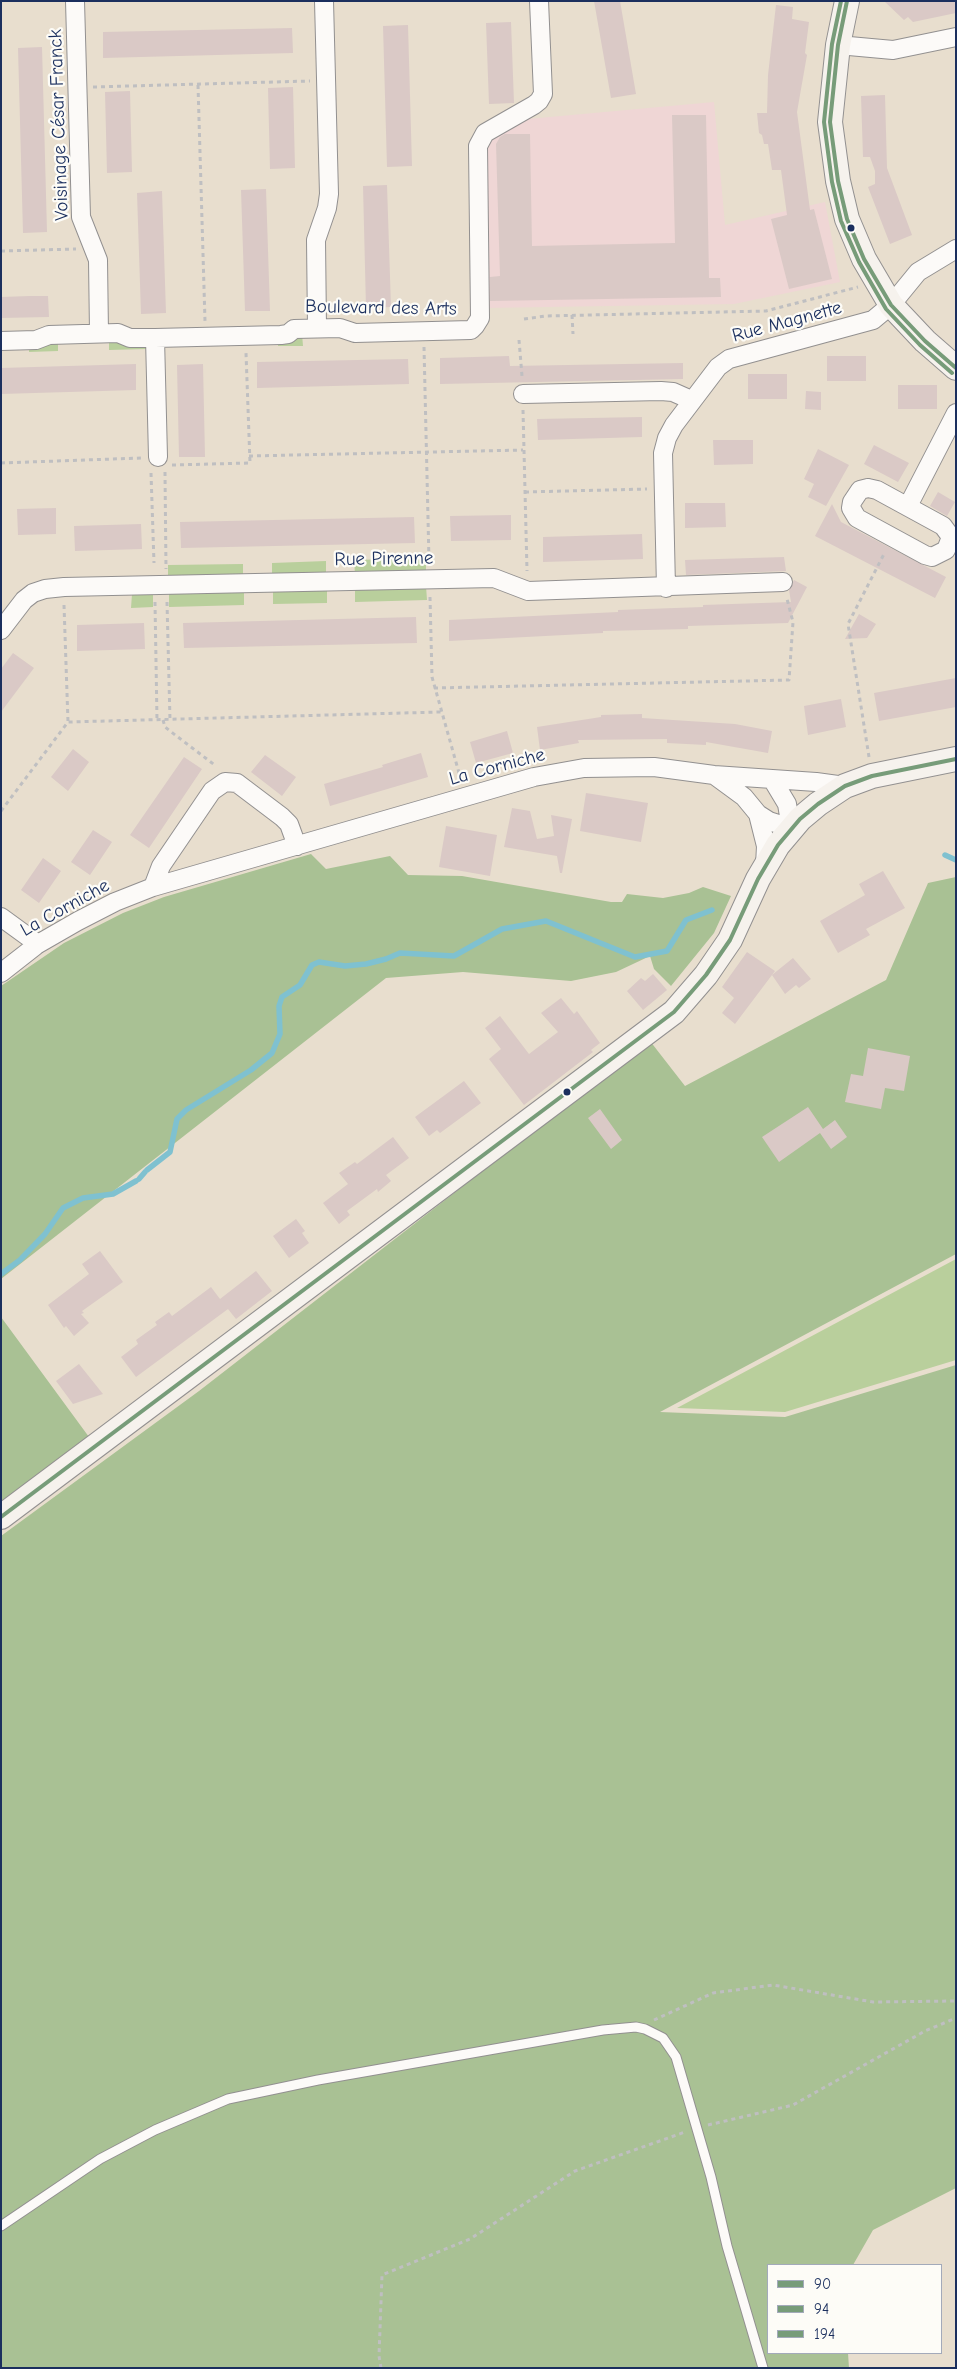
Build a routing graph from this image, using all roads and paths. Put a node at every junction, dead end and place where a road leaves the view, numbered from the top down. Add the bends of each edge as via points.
1 (75, 1) edge
2 (324, 1) edge
3 (539, 1) edge
4 (847, 1) edge
5 (956, 37) edge
6 (838, 45) junction
7 (326, 81) junction
8 (198, 85) junction
9 (78, 87) junction
10 (94, 248) junction
11 (956, 249) edge
12 (1, 251) edge
13 (876, 280) junction
14 (891, 306) junction
15 (572, 315) junction
16 (524, 319) dead end
17 (317, 328) junction
18 (423, 332) junction
19 (99, 334) junction
20 (573, 334) dead end
21 (205, 336) junction
22 (245, 336) junction
23 (155, 338) junction
24 (519, 340) dead end
25 (1, 341) edge
26 (956, 368) edge
27 (523, 394) junction
28 (691, 400) junction
29 (956, 413) edge
30 (523, 450) junction
31 (427, 452) junction
32 (249, 456) junction
33 (158, 460) junction
34 (1, 463) edge
35 (664, 488) junction
36 (525, 492) junction
37 (908, 506) junction
38 (892, 538) junction
39 (154, 563) dead end
40 (430, 579) junction
41 (783, 582) joint
42 (155, 586) junction
43 (64, 587) junction
44 (666, 588) junction
45 (528, 591) junction
46 (1, 630) edge
47 (434, 688) junction
48 (441, 712) junction
49 (158, 720) junction
50 (163, 720) junction
51 (68, 722) junction
52 (956, 759) edge
53 (714, 775) junction
54 (872, 776) junction
55 (772, 779) junction
56 (461, 780) dead end
57 (226, 782) junction
58 (845, 786) junction
59 (1, 812) edge
60 (758, 814) junction
61 (791, 828) junction
62 (298, 846) junction
63 (765, 866) junction
64 (153, 887) junction
65 (1, 917) edge
66 (38, 944) junction
67 (1, 973) edge
68 (1, 1518) edge
69 (956, 2001) edge
70 (956, 2018) edge
71 (645, 2029) junction
72 (696, 2128) junction
73 (1, 2226) edge
74 (381, 2368) edge
75 (763, 2368) edge

1 - 9 street, Voisinage César Franck
2 - 7 street
3 - 18 street, Boulevard des Arts via 543,94 534,106 485,133 478,146 478,322 471,330
4 - 6 main road
5 - 6 street via 892,50
6 - 13 main road via 830,122 832,151 847,219
7 - 8 path
7 - 17 street via 329,194 316,240
8 - 9 path
8 - 21 path
9 - 10 street, Voisinage César Franck via 81,217
10 - 12 path
10 - 19 street, Voisinage César Franck via 98,260
11 - 14 street, Rue Magnette via 918,272
13 - 14 main road
13 - 15 path via 844,292 766,310
14 - 26 main road
14 - 28 street, Rue Magnette via 866,323 729,359 718,367
15 - 16 path
15 - 20 path
17 - 18 street, Boulevard des Arts via 340,328 355,333
17 - 22 street, Boulevard des Arts via 294,329 281,335
18 - 31 path
19 - 23 street, Boulevard des Arts
19 - 25 street, Boulevard des Arts via 49,334 36,340
21 - 22 street, Boulevard des Arts
21 - 23 street, Boulevard des Arts
22 - 32 path
23 - 33 street
24 - 27 path
27 - 28 street via 661,391
27 - 30 path
28 - 35 street, Rue Magnette via 667,438 663,453
29 - 37 street
30 - 31 path
30 - 36 path
31 - 32 path
31 - 40 path
32 - 33 path via 250,462
33 - 34 path
33 - 39 path
35 - 36 path
35 - 44 street, Rue Magnette
36 - 45 path
37 - 38 street via 868,488 855,495 852,508 857,518
37 - 38 street via 949,531 949,544 946,550 932,556
38 - 54 path via 848,624
40 - 42 street, Rue Pirenne
40 - 45 street, Rue Pirenne via 494,578
40 - 47 path
41 - 44 street, Rue Pirenne
41 - 47 path via 793,622 789,680
42 - 43 street, Rue Pirenne
42 - 49 path
43 - 46 street, Rue Pirenne via 33,592
43 - 51 path
44 - 45 street, Rue Pirenne
47 - 48 path
48 - 50 path
48 - 56 path
49 - 50 path
49 - 51 path
50 - 57 path via 165,727 221,770
51 - 59 path
52 - 54 main road
53 - 55 street, La Corniche
53 - 60 street via 744,797
53 - 62 street, La Corniche via 634,767 584,768 555,773
54 - 58 main road
55 - 58 street, La Corniche
55 - 61 street via 787,804
57 - 62 street via 237,783 282,817 289,824
57 - 64 street via 217,785 212,792 161,866
58 - 61 main road
60 - 61 street
60 - 63 street via 766,846
61 - 63 main road
62 - 64 street, La Corniche
63 - 68 main road via 730,940 706,975 674,1012
64 - 66 street, La Corniche via 115,902
65 - 66 street
66 - 67 street, La Corniche
69 - 71 path via 873,2002 773,1985 713,1993 655,2019
70 - 72 path via 925,2031 793,2105
71 - 72 lane via 663,2038 676,2057
71 - 73 lane via 603,2030 228,2099 183,2116 107,2155
72 - 74 path via 575,2172 470,2238 382,2275
72 - 75 lane

